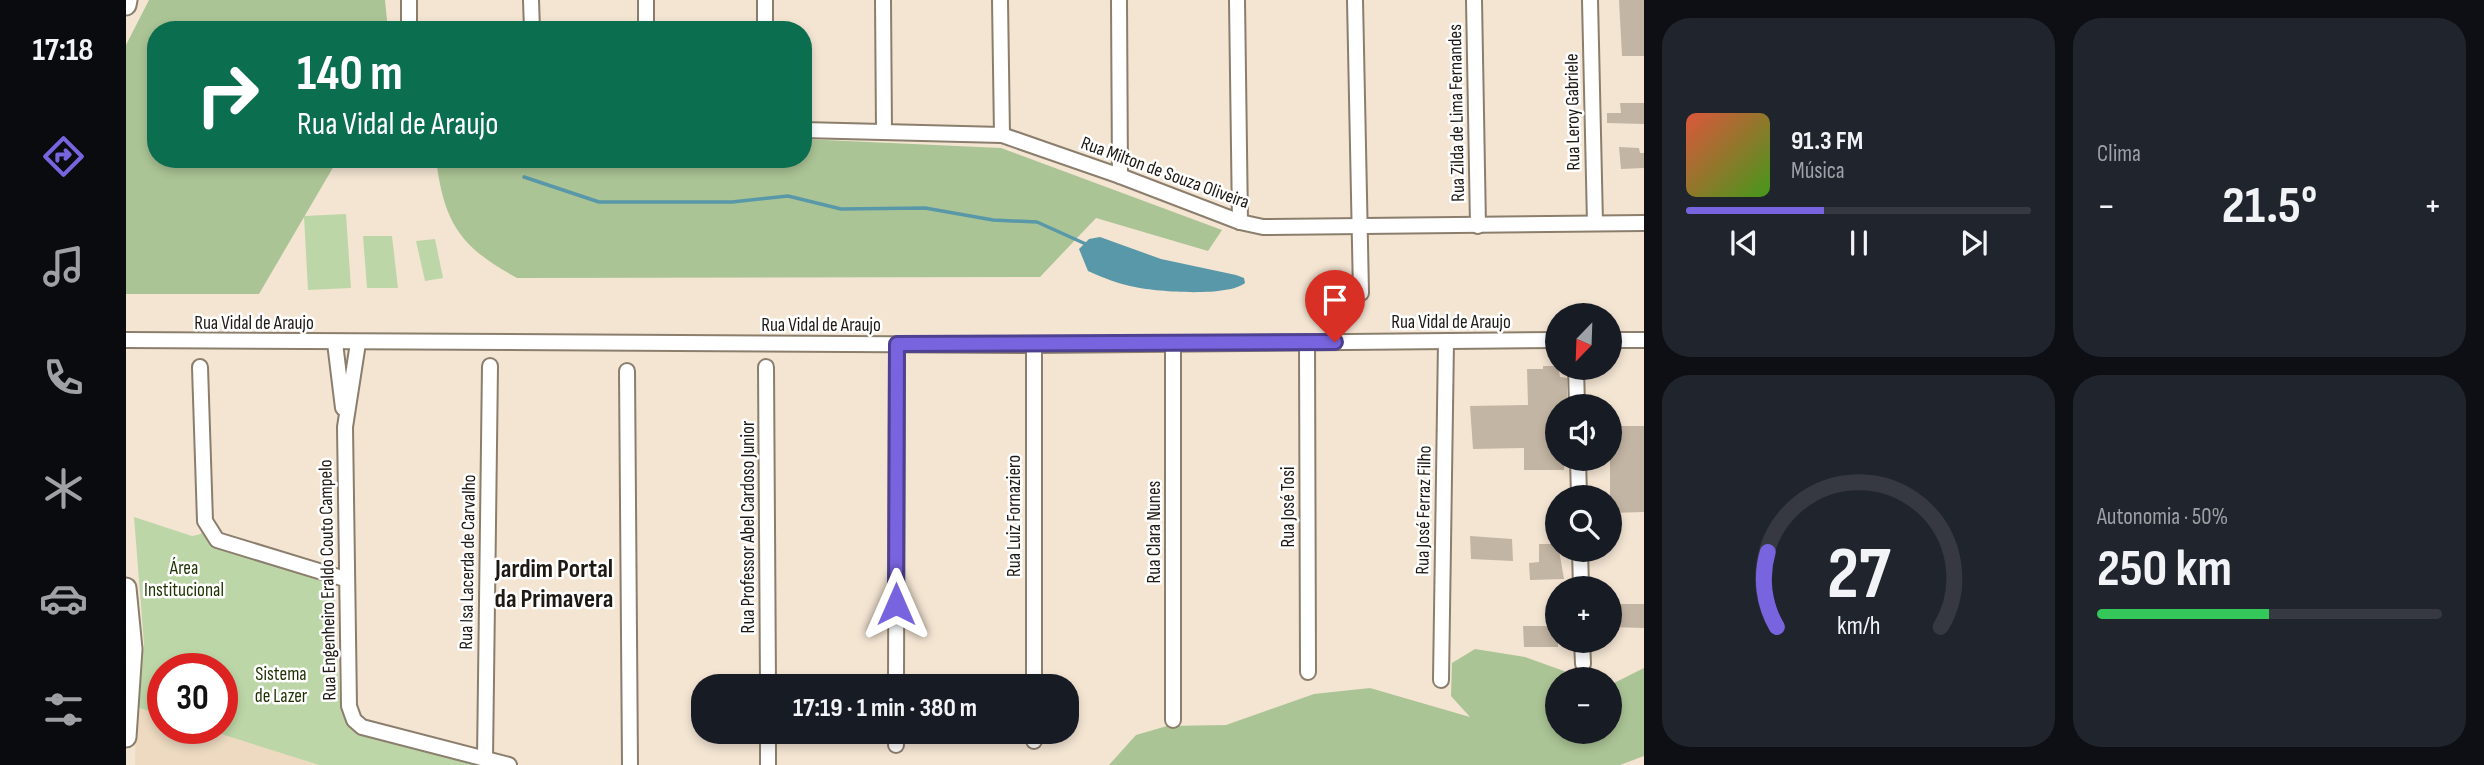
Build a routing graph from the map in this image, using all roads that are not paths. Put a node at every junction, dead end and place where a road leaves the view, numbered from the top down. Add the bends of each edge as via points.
1 (127, 0) edge
2 (409, 0) edge
3 (531, 0) edge
4 (646, 0) edge
5 (765, 0) edge
6 (883, 0) edge
7 (1000, 0) edge
8 (1119, 0) edge
9 (1237, 0) edge
10 (1355, 0) edge
11 (1474, 0) edge
12 (1590, 0) edge
13 (126, 5) edge
14 (409, 21) edge
15 (532, 21) edge
16 (646, 21) edge
17 (765, 21) edge
18 (812, 130) edge
19 (884, 131) junction
20 (1002, 135) junction
21 (1120, 176) junction
22 (1240, 222) junction
23 (1595, 223) junction
24 (1644, 223) edge
25 (1361, 226) junction
26 (1478, 226) junction
27 (1361, 293) dead end
28 (126, 340) edge
29 (1545, 340) edge
30 (1622, 340) edge
31 (1644, 340) edge
32 (1446, 341) junction
33 (1307, 342) junction
34 (335, 343) junction
35 (358, 344) junction
36 (897, 344) junction
37 (1173, 344) junction
38 (1034, 345) junction
39 (490, 366) dead end
40 (200, 367) dead end
41 (766, 367) dead end
42 (627, 371) dead end
43 (345, 427) junction
44 (345, 579) junction
45 (126, 588) edge
46 (1583, 653) edge
47 (1583, 664) dead end
48 (1308, 671) dead end
49 (768, 674) edge
50 (896, 674) edge
51 (1034, 674) edge
52 (1441, 680) dead end
53 (1173, 720) dead end
54 (126, 737) edge
55 (768, 744) edge
56 (485, 759) junction
57 (509, 765) edge
58 (630, 765) edge
59 (768, 765) edge

1 - 13 main road
2 - 14 street
3 - 15 street
4 - 16 street
5 - 17 street
6 - 19 street
7 - 20 street
8 - 21 street
9 - 22 street
10 - 25 street
11 - 26 street, Rua Zilda de Lima Fernandes
12 - 23 street, Rua Leroy Gabriele
18 - 19 street, Rua Milton de Souza Oliveira
19 - 20 street, Rua Milton de Souza Oliveira
20 - 21 street, Rua Milton de Souza Oliveira
21 - 22 street, Rua Milton de Souza Oliveira
22 - 25 street, Rua Milton de Souza Oliveira via 1263,227
23 - 24 street, Rua Milton de Souza Oliveira
23 - 26 street, Rua Milton de Souza Oliveira
25 - 26 street, Rua Milton de Souza Oliveira
25 - 27 street
28 - 34 street, Rua Vidal de Araujo
29 - 32 street, Rua Vidal de Araujo
30 - 31 street
32 - 33 street, Rua Vidal de Araujo
32 - 52 street, Rua José Ferraz Filho
33 - 37 street, Rua Vidal de Araujo
33 - 48 street, Rua José Tosi
34 - 35 street, Rua Vidal de Araujo
34 - 43 street, Rua Engenheiro Eraldo Couto Campelo
35 - 36 street, Rua Vidal de Araujo
35 - 43 street, Rua Engenheiro Eraldo Couto Campelo
36 - 38 street, Rua Vidal de Araujo
36 - 50 street
37 - 38 street, Rua Vidal de Araujo
37 - 53 street, Rua Clara Nunes
38 - 51 street, Rua Luiz Fornaziero
39 - 56 street, Rua Isa Lacerda de Carvalho
40 - 44 street via 205,521 217,540
41 - 49 street, Rua Professor Abel Cardoso Junior
42 - 58 street
43 - 44 street, Rua Engenheiro Eraldo Couto Campelo
44 - 56 street, Rua Engenheiro Eraldo Couto Campelo via 349,706 354,720 362,727
45 - 54 main road via 132,649
46 - 47 street
55 - 59 street
56 - 57 street

